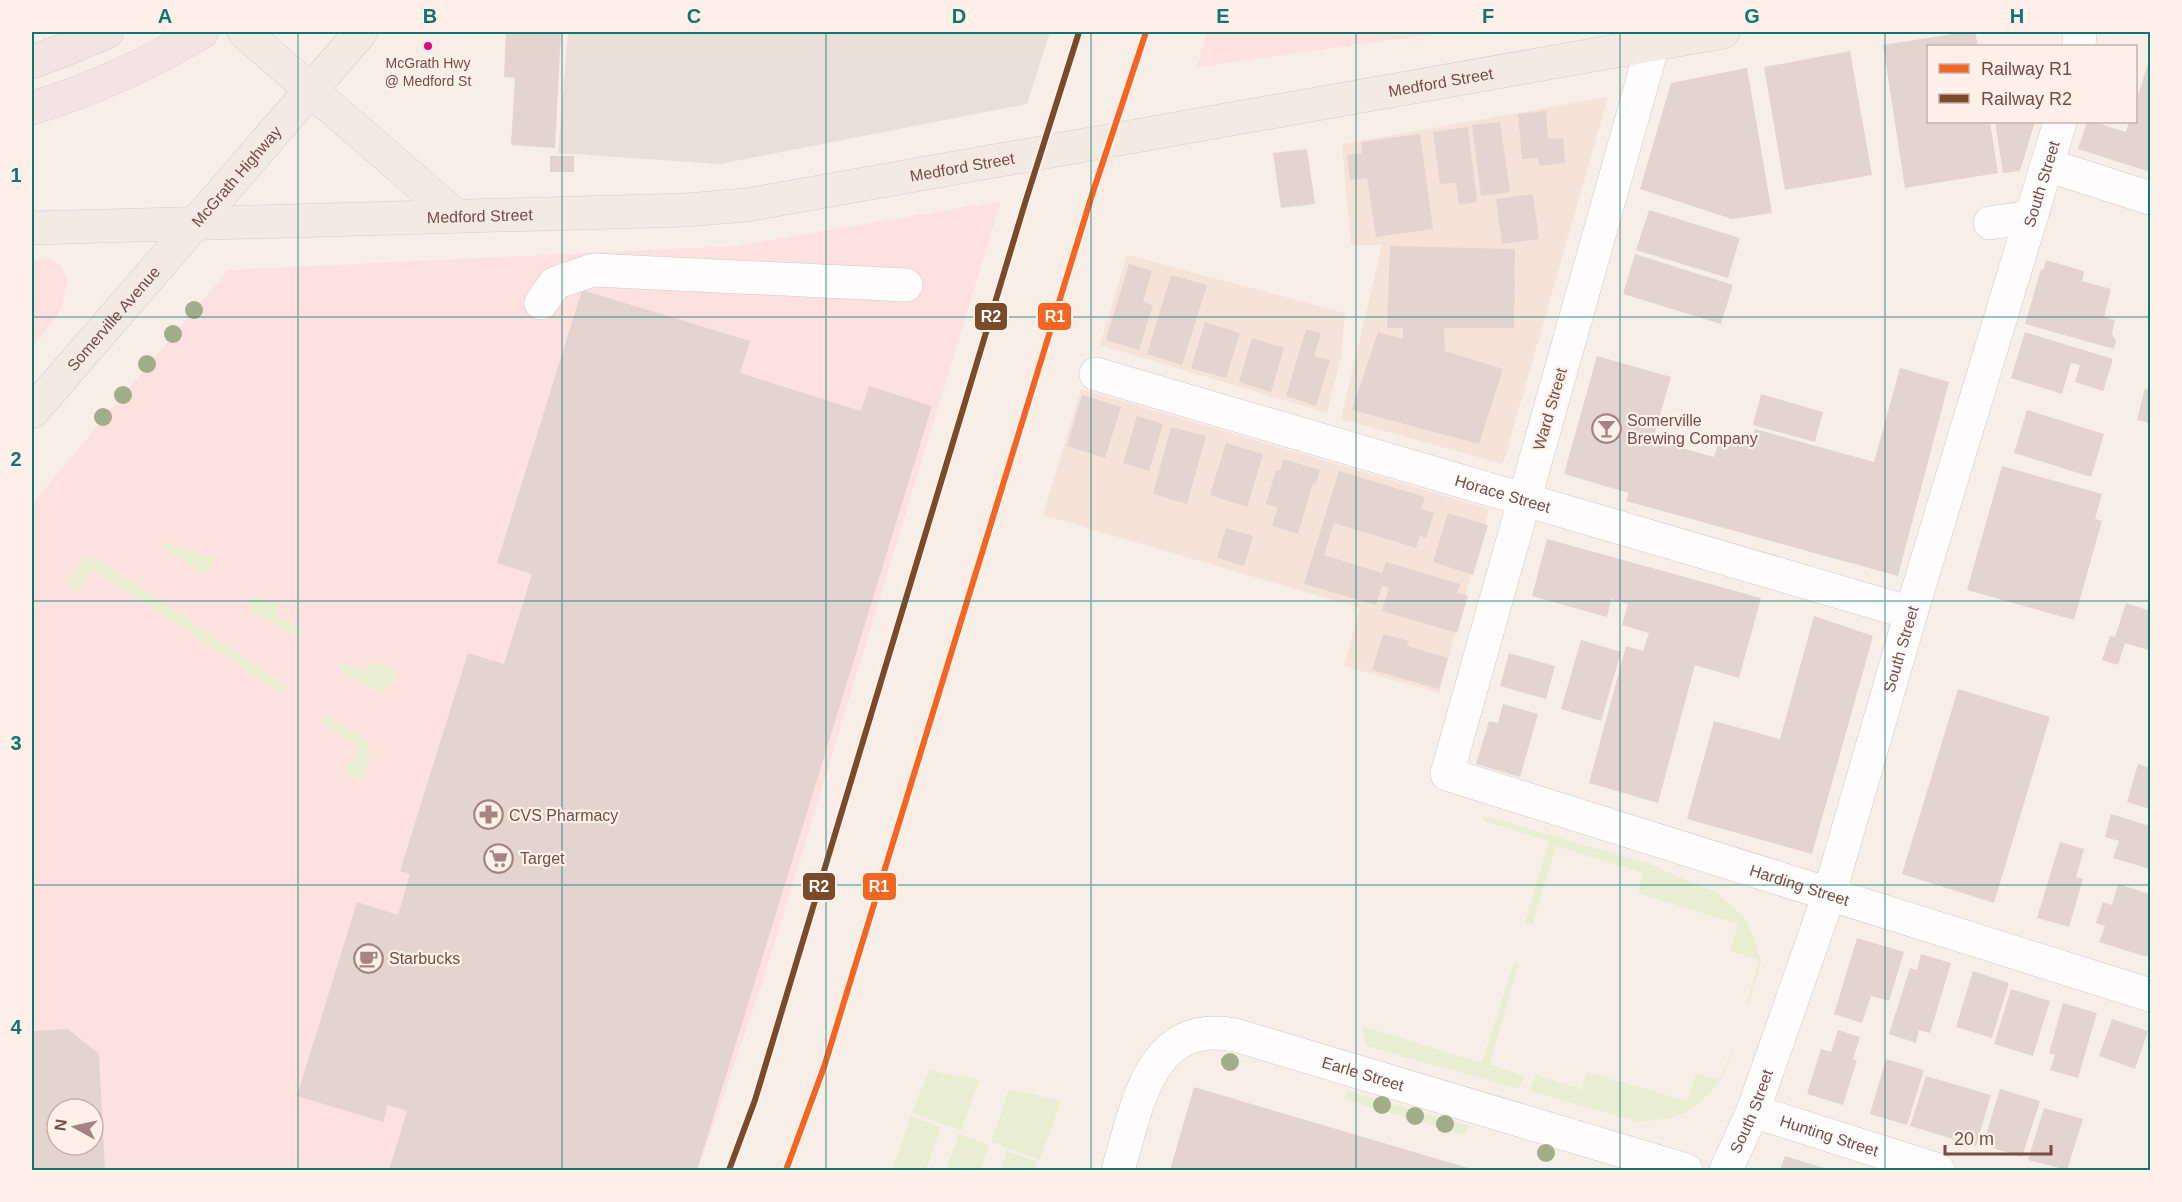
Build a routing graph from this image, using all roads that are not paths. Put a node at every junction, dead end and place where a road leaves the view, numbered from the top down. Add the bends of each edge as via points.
1 (107, 32) edge
2 (202, 32) edge
3 (244, 32) edge
4 (361, 32) edge
5 (1722, 32) edge
6 (1653, 44) junction
7 (32, 62) edge
8 (310, 90) junction
9 (32, 108) edge
10 (2060, 123) edge
11 (2047, 165) junction
12 (2151, 198) edge
13 (456, 216) junction
14 (2031, 217) junction
15 (196, 223) junction
16 (1990, 223) dead end
17 (32, 228) edge
18 (906, 285) dead end
19 (541, 303) dead end
20 (1096, 374) dead end
21 (32, 412) edge
22 (1524, 500) junction
23 (1911, 613) junction
24 (1447, 774) joint
25 (1829, 895) junction
26 (2151, 995) edge
27 (1753, 1111) junction
28 (1118, 1170) edge
29 (1686, 1170) edge
30 (1726, 1170) edge
31 (1938, 1170) edge

1 - 7 highway
2 - 9 highway via 121,76
3 - 8 main road
4 - 8 main road, McGrath Highway
5 - 6 main road, Medford Street
6 - 13 main road, Medford Street via 746,205
6 - 22 street, Ward Street
8 - 13 main road
8 - 15 main road, McGrath Highway
10 - 11 street, South Street
11 - 12 street
11 - 14 street, South Street
13 - 15 main road, Medford Street
14 - 16 street
14 - 23 street, South Street
15 - 17 main road, McGrath Highway
15 - 21 main road, Somerville Avenue
18 - 19 street via 593,270 555,283
20 - 22 street, Horace Street
22 - 23 street, Horace Street
22 - 24 street, Ward Street
23 - 25 street, South Street
24 - 25 street, Harding Street
25 - 26 street, Harding Street
25 - 27 street, South Street
27 - 30 street, South Street
27 - 31 street, Hunting Street
28 - 29 street, Earle Street via 1155,1064 1184,1041 1220,1033

